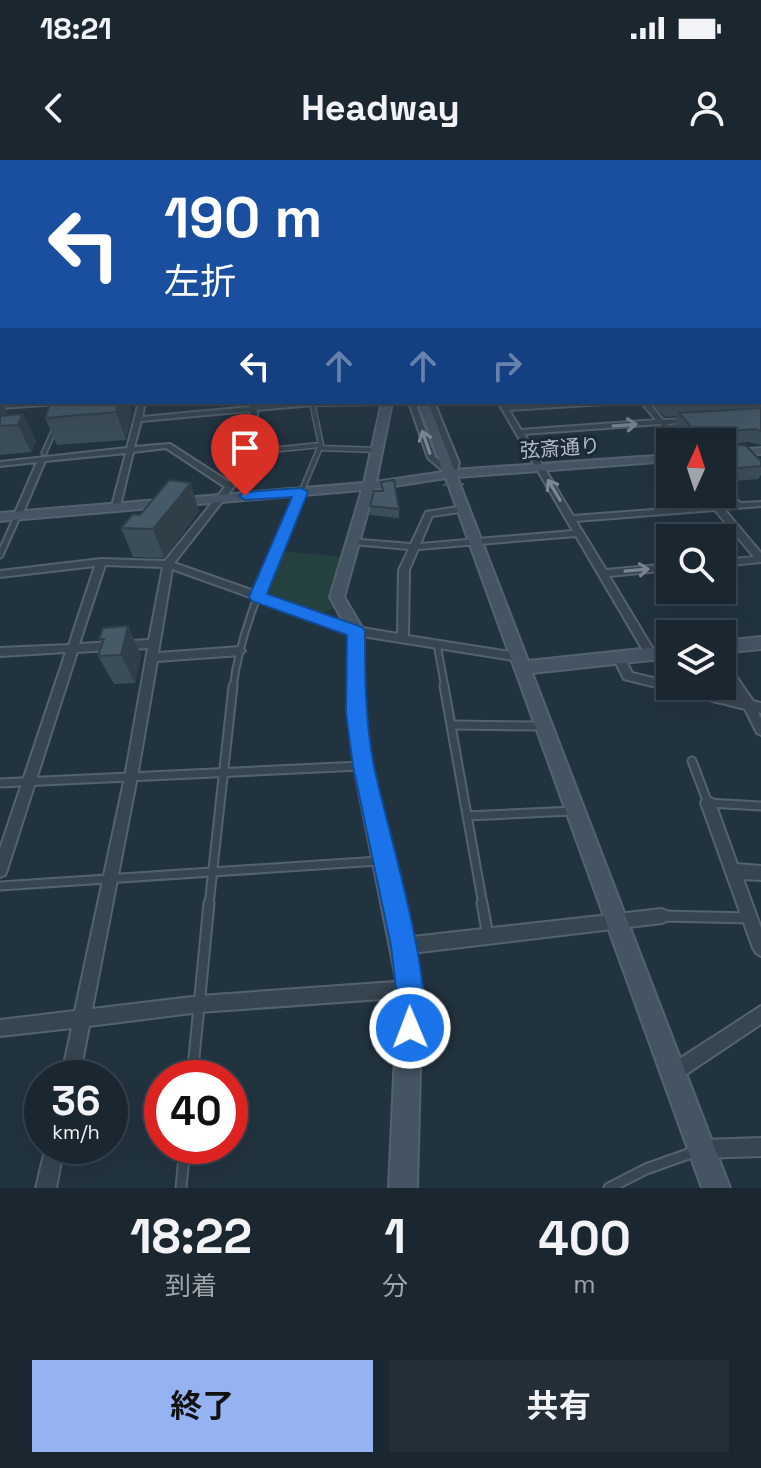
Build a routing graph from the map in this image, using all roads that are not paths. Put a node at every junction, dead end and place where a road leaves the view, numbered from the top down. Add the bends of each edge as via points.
1 (31, 404) edge
2 (61, 404) edge
3 (142, 404) edge
4 (254, 404) edge
5 (312, 404) edge
6 (387, 404) edge
7 (413, 404) edge
8 (424, 404) edge
9 (432, 404) edge
10 (537, 404) edge
11 (646, 404) edge
12 (503, 405) edge
13 (0, 406) edge
14 (138, 419) junction
15 (704, 419) edge
16 (662, 422) junction
17 (667, 428) edge
18 (519, 432) junction
19 (320, 447) junction
20 (377, 450) junction
21 (128, 451) junction
22 (761, 451) edge
23 (252, 452) junction
24 (736, 453) edge
25 (43, 457) junction
26 (656, 459) edge
27 (0, 464) edge
28 (541, 468) junction
29 (454, 481) junction
30 (230, 486) junction
31 (369, 486) junction
32 (301, 492) junction
33 (218, 498) junction
34 (761, 504) edge
35 (737, 505) edge
36 (116, 506) junction
37 (705, 508) edge
38 (718, 508) edge
39 (464, 509) junction
40 (18, 515) junction
41 (0, 517) edge
42 (571, 519) junction
43 (579, 533) junction
44 (352, 541) junction
45 (476, 542) junction
46 (413, 547) junction
47 (0, 555) edge
48 (761, 559) edge
49 (101, 562) junction
50 (736, 562) edge
51 (168, 564) junction
52 (656, 568) edge
53 (603, 573) junction
54 (0, 574) edge
55 (257, 597) junction
56 (356, 631) junction
57 (403, 639) junction
58 (761, 643) edge
59 (437, 644) junction
60 (736, 646) edge
61 (73, 648) junction
62 (153, 650) junction
63 (240, 651) junction
64 (0, 652) edge
65 (656, 653) edge
66 (651, 654) junction
67 (618, 657) junction
68 (521, 662) junction
69 (736, 682) edge
70 (656, 683) edge
71 (730, 700) edge
72 (755, 706) edge
73 (452, 725) junction
74 (543, 726) junction
75 (761, 730) edge
76 (692, 761) dead end
77 (363, 766) junction
78 (222, 773) junction
79 (131, 777) junction
80 (29, 781) junction
81 (0, 783) edge
82 (708, 803) junction
83 (761, 806) edge
84 (576, 811) junction
85 (468, 816) junction
86 (383, 860) junction
87 (0, 870) edge
88 (733, 871) junction
89 (214, 872) junction
90 (761, 873) edge
91 (109, 879) junction
92 (0, 886) edge
93 (662, 916) joint
94 (750, 918) junction
95 (619, 921) junction
96 (488, 936) junction
97 (403, 946) junction
98 (761, 948) edge
99 (410, 988) junction
100 (200, 1004) junction
101 (761, 1014) edge
102 (82, 1019) junction
103 (0, 1028) edge
104 (74, 1060) edge
105 (194, 1060) edge
106 (673, 1073) junction
107 (761, 1147) edge
108 (702, 1149) junction
109 (51, 1164) edge
110 (183, 1164) edge
111 (409, 1186) edge
112 (46, 1188) edge
113 (181, 1188) edge
114 (609, 1188) edge
115 (716, 1188) edge

1 - 13 street
2 - 25 lane
3 - 14 street
4 - 14 street
4 - 23 street
5 - 19 lane
6 - 20 street
29 -> 7 street via 432,458
8 - 29 street
9 - 29 street via 455,463
10 - 12 street
11 - 16 street
12 - 18 street
14 - 21 street
15 - 16 street
16 - 17 street
18 -> 16 street
18 - 28 street
19 - 20 lane
19 - 23 lane
19 - 32 lane
20 - 31 street
21 - 25 street
21 - 30 street via 170,447
21 - 36 street
22 - 24 street
23 - 30 street
25 - 27 street
25 - 40 street
26 - 28 street, 弦斎通り
28 - 29 street, 弦斎通り
42 -> 28 street
29 - 31 street, 弦斎通り
29 - 39 street
30 - 33 street
31 - 32 street, 弦斎通り
31 - 44 street
32 - 33 street, 弦斎通り
32 - 55 lane
33 - 36 street, 弦斎通り
33 - 51 street
34 - 35 street
36 - 40 street, 弦斎通り
37 - 42 street
38 - 48 street
39 - 45 street
39 - 46 street via 429,514
40 - 41 street, 弦斎通り
40 - 47 lane
42 - 43 street
43 - 45 street
43 - 53 street
44 - 46 street
44 - 56 street via 337,597
45 - 46 street
45 - 68 street
46 - 57 street via 404,570
48 - 50 street
49 - 51 street
49 - 54 street
49 - 61 street
51 - 55 street
51 - 62 street
53 -> 52 street
53 - 66 street
55 - 56 street
55 - 63 lane
56 - 57 street
56 - 77 street via 356,713
57 - 59 street
58 - 60 street
59 - 68 street
59 - 73 lane
61 - 62 street
61 - 64 street
61 - 80 street
62 - 63 street
62 - 79 street
63 - 78 lane
65 - 66 street
66 - 67 street
67 - 68 street
67 - 70 street via 628,676
68 - 74 street
69 - 72 street
71 - 72 street
72 - 75 street
73 - 74 lane
73 - 85 lane
74 - 84 street
76 - 82 lane
77 - 78 lane
77 - 86 street
78 - 79 lane
78 - 89 lane
79 - 80 lane
79 - 91 street
80 - 81 lane
80 - 87 street
82 - 83 lane
82 - 88 street
84 - 85 lane
84 - 95 street
85 - 96 lane
86 - 89 lane
86 - 97 street
88 - 90 street
88 - 94 street
89 - 91 lane
89 - 100 lane
91 - 92 lane
91 - 102 street
93 - 94 lane
93 - 95 street
94 - 98 street
95 - 96 street
95 - 106 street
96 - 97 street
97 - 99 street
99 - 100 street
99 - 111 street
100 - 102 street
100 - 105 lane
101 - 106 street
102 - 103 street
102 - 104 street
106 - 108 street
107 - 108 street
108 - 114 lane
108 - 115 street
109 - 112 street
110 - 113 lane

